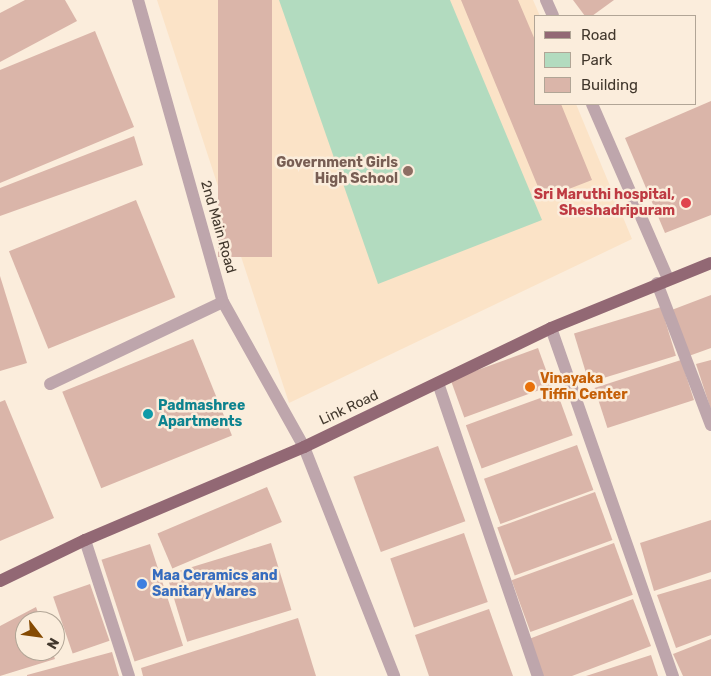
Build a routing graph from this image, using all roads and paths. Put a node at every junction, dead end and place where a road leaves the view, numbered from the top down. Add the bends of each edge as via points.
1 (138, 0) edge
2 (546, 0) edge
3 (553, 15) edge
4 (592, 105) edge
5 (711, 263) edge
6 (662, 281) junction
7 (223, 302) junction
8 (551, 328) junction
9 (438, 383) junction
10 (50, 384) dead end
11 (711, 425) edge
12 (304, 447) junction
13 (85, 540) junction
14 (0, 581) edge
15 (129, 676) edge
16 (394, 676) edge
17 (538, 676) edge
18 (673, 676) edge

1 - 7 street, 2nd Main Road
2 - 3 street
4 - 6 street
5 - 6 main road, Link Road
6 - 8 main road, Link Road
6 - 11 street
7 - 10 street
7 - 12 street, 2nd Main Road
8 - 9 main road, Link Road
8 - 18 street
9 - 12 main road, Link Road
9 - 17 street
12 - 13 main road, Link Road
12 - 16 street, 2nd Main Road
13 - 14 main road, Link Road
13 - 15 street

